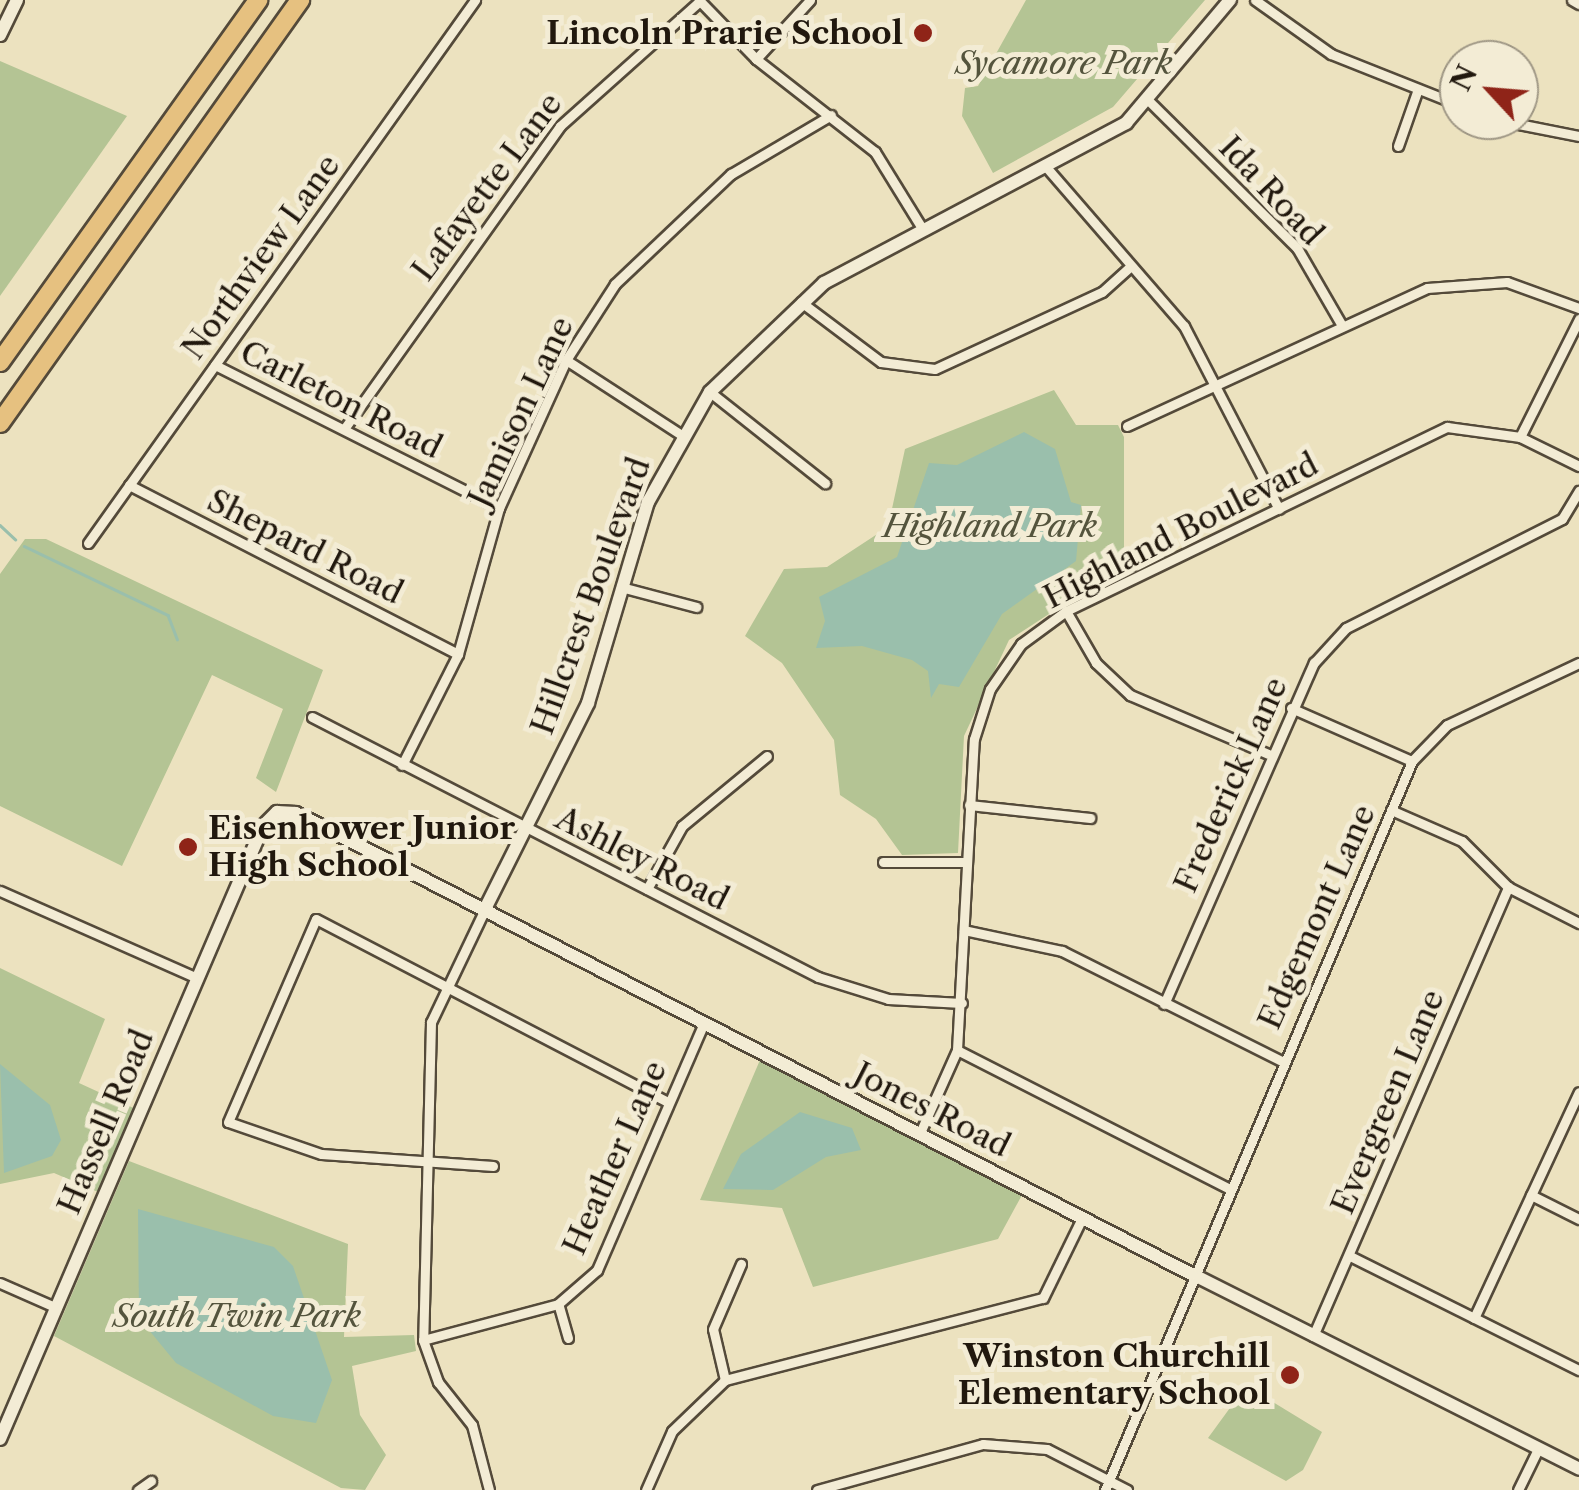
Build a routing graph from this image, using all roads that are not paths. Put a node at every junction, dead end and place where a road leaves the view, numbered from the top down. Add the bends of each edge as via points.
1 (17, 0) edge
2 (250, 0) edge
3 (258, 0) edge
4 (300, 0) edge
5 (475, 0) edge
6 (699, 0) edge
7 (810, 0) edge
8 (1230, 0) edge
9 (1256, 0) edge
10 (1572, 0) edge
11 (1579, 4) edge
12 (0, 35) edge
13 (756, 59) junction
14 (1418, 90) junction
15 (193, 91) junction
16 (1439, 98) edge
17 (1150, 102) junction
18 (831, 115) junction
19 (1539, 128) edge
20 (1579, 136) edge
21 (1398, 146) dead end
22 (1048, 168) junction
23 (922, 228) junction
24 (1131, 266) junction
25 (800, 301) junction
26 (1579, 308) edge
27 (1579, 319) edge
28 (1341, 324) junction
29 (566, 360) junction
30 (0, 362) edge
31 (215, 364) junction
32 (1216, 384) junction
33 (710, 392) junction
34 (0, 423) edge
35 (1127, 426) dead end
36 (344, 429) junction
37 (680, 434) junction
38 (1520, 436) junction
39 (1579, 466) edge
40 (824, 483) dead end
41 (130, 485) junction
42 (1579, 491) edge
43 (498, 508) junction
44 (1279, 509) junction
45 (88, 543) dead end
46 (621, 587) junction
47 (696, 607) dead end
48 (1066, 611) junction
49 (458, 654) junction
50 (1579, 662) edge
51 (1291, 708) junction
52 (312, 717) dead end
53 (1268, 754) junction
54 (768, 756) dead end
55 (1412, 761) junction
56 (402, 765) junction
57 (969, 804) junction
58 (1391, 810) junction
59 (1090, 818) dead end
60 (263, 826) joint
61 (526, 828) junction
62 (883, 862) dead end
63 (966, 862) junction
64 (1508, 887) junction
65 (648, 889) junction
66 (0, 891) edge
67 (485, 909) junction
68 (1579, 923) edge
69 (964, 930) junction
70 (197, 978) junction
71 (445, 987) junction
72 (962, 1003) junction
73 (1164, 1004) junction
74 (704, 1023) junction
75 (957, 1050) junction
76 (1282, 1061) junction
77 (1579, 1092) edge
78 (667, 1102) junction
79 (920, 1135) junction
80 (426, 1162) junction
81 (493, 1166) dead end
82 (1228, 1188) junction
83 (1531, 1196) junction
84 (1082, 1218) junction
85 (1579, 1219) edge
86 (1350, 1256) junction
87 (741, 1264) dead end
88 (1194, 1275) junction
89 (0, 1283) edge
90 (558, 1304) junction
91 (57, 1308) junction
92 (1474, 1318) junction
93 (1314, 1336) junction
94 (568, 1338) dead end
95 (423, 1340) junction
96 (1579, 1370) edge
97 (725, 1380) junction
98 (0, 1439) edge
99 (1538, 1448) junction
100 (1579, 1469) edge
101 (151, 1482) dead end
102 (1107, 1486) edge
103 (138, 1490) edge
104 (489, 1490) edge
105 (646, 1490) edge
106 (817, 1490) edge
107 (1127, 1490) edge
108 (1518, 1490) edge

1 - 12 street
2 - 15 highway
3 - 15 highway
4 - 34 highway
5 - 31 street, Northview Lane
6 - 13 street
6 - 36 street, Lafayette Lane via 560,126
7 - 13 street
8 - 17 street, Hillcrest Boulevard
9 - 14 street via 1331,54
10 - 11 street
13 - 18 street
14 - 16 street
14 - 21 street
15 - 30 highway
17 - 22 street, Hillcrest Boulevard
17 - 28 street, Ida Road via 1297,248
18 - 23 street via 892,173
18 - 29 street, Jamison Lane via 731,174 672,226 615,284
19 - 20 street
22 - 23 street, Hillcrest Boulevard
22 - 24 street
23 - 25 street, Hillcrest Boulevard
24 - 25 street via 1102,292 935,370 881,362
24 - 32 street via 1184,326
25 - 33 street, Hillcrest Boulevard
26 - 28 street via 1507,282 1441,286
27 - 38 street
28 - 32 street
29 - 37 street
29 - 43 street, Jamison Lane
31 - 36 street, Carleton Road
31 - 41 street, Northview Lane
32 - 35 street
32 - 44 street
33 - 37 street, Hillcrest Boulevard
33 - 40 street
36 - 43 street, Carleton Road
37 - 46 street, Hillcrest Boulevard
38 - 39 street, Highland Boulevard
38 - 44 street, Highland Boulevard via 1448,427
41 - 45 street, Northview Lane
41 - 49 street, Shepard Road
42 - 51 street, Frederick Lane via 1562,519 1346,628
43 - 49 street, Jamison Lane
44 - 48 street, Highland Boulevard
46 - 47 street
46 - 61 street, Hillcrest Boulevard via 588,703
48 - 53 street via 1096,663 1130,695
48 - 57 street, Highland Boulevard via 1020,644 990,688
49 - 56 street, Jamison Lane
50 - 55 street, Edgemont Lane via 1447,725
51 - 53 street, Frederick Lane
51 - 55 street
52 - 56 street, Ashley Road
53 - 73 street, Frederick Lane
54 - 65 street via 682,826
55 - 58 street, Edgemont Lane
56 - 61 street, Ashley Road
57 - 59 street
57 - 63 street, Highland Boulevard
58 - 64 street via 1470,846
58 - 76 street, Edgemont Lane
60 - 67 street, Jones Road via 277,812 296,813
60 - 70 street, Hassell Road
61 - 65 street, Ashley Road
61 - 67 street, Hillcrest Boulevard
62 - 63 street
63 - 69 street, Highland Boulevard
64 - 68 street
64 - 86 street, Evergreen Lane
65 - 72 street, Ashley Road via 818,978 888,999
66 - 70 street
67 - 71 street, Hillcrest Boulevard
67 - 74 street, Jones Road
69 - 72 street, Highland Boulevard
69 - 73 street via 1062,951
70 - 91 street, Hassell Road
71 - 78 street
71 - 80 street, Hillcrest Boulevard via 431,1022
71 - 80 street via 316,919 228,1122 321,1154
72 - 75 street, Highland Boulevard
73 - 76 street
74 - 78 street, Heather Lane
74 - 79 street, Jones Road
75 - 79 street, Highland Boulevard
75 - 82 street
76 - 82 street, Edgemont Lane
77 - 83 street
78 - 90 street, Heather Lane via 597,1270
79 - 84 street, Jones Road
80 - 81 street
80 - 95 street, Hillcrest Boulevard
82 - 88 street, Edgemont Lane
83 - 85 street
83 - 92 street
84 - 88 street, Jones Road
84 - 97 street via 1044,1298
86 - 92 street
86 - 93 street, Evergreen Lane
87 - 97 street via 713,1329
88 - 93 street, Jones Road
88 - 102 street, Edgemont Lane
89 - 91 street
90 - 94 street
90 - 95 street, Heather Lane
91 - 98 street, Hassell Road
92 - 96 street
93 - 99 street, Jones Road
95 - 104 street, Hillcrest Boulevard via 438,1382 472,1424
97 - 105 street via 672,1431
99 - 100 street, Jones Road
99 - 108 street
101 - 103 street
102 - 106 street via 1046,1449 983,1444
102 - 107 street

